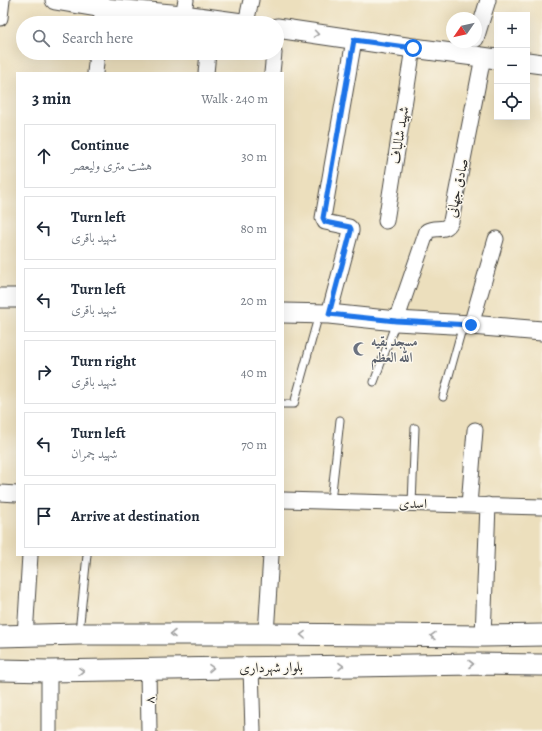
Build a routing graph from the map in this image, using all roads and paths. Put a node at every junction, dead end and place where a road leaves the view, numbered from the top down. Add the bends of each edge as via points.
1 (2, 0) edge
2 (55, 0) edge
3 (251, 0) edge
4 (488, 0) edge
5 (185, 8) edge
6 (108, 10) edge
7 (202, 16) edge
8 (248, 16) edge
9 (0, 18) edge
10 (284, 29) edge
11 (354, 40) junction
12 (413, 48) junction
13 (480, 51) edge
14 (96, 60) edge
15 (207, 60) edge
16 (273, 60) edge
17 (530, 62) edge
18 (542, 64) edge
19 (95, 72) edge
20 (206, 72) edge
21 (272, 72) edge
22 (386, 221) dead end
23 (496, 239) dead end
24 (0, 298) edge
25 (16, 298) edge
26 (284, 313) edge
27 (324, 314) junction
28 (396, 321) junction
29 (467, 325) junction
30 (542, 330) edge
31 (374, 382) dead end
32 (443, 397) dead end
33 (284, 404) edge
34 (340, 420) dead end
35 (415, 428) dead end
36 (475, 430) dead end
37 (0, 493) edge
38 (16, 494) edge
39 (284, 500) edge
40 (331, 501) junction
41 (412, 504) junction
42 (469, 505) junction
43 (488, 506) junction
44 (542, 507) edge
45 (30, 556) edge
46 (87, 556) edge
47 (271, 556) edge
48 (79, 634) junction
49 (266, 634) junction
50 (542, 635) edge
51 (0, 636) edge
52 (25, 636) junction
53 (483, 636) junction
54 (542, 665) edge
55 (252, 668) junction
56 (0, 670) edge
57 (148, 670) junction
58 (49, 671) junction
59 (49, 731) edge
60 (149, 731) edge
61 (253, 731) edge

1 - 9 street
2 - 6 street
3 - 8 street
4 - 13 street
5 - 6 street
5 - 7 street
10 -> 11 street
11 - 12 street
11 - 27 street via 323,218 325,222 350,227 351,231
12 - 13 street
12 - 22 street, شهید شالباف
13 - 28 street, صادق جهانی via 451,221 445,228 427,231
14 - 19 street
15 - 20 street
16 - 21 street
17 - 18 street
23 - 29 street
24 - 25 street
26 - 27 street
27 - 28 street
27 - 33 lane via 294,404
28 - 29 street
28 - 31 lane
29 - 30 street
29 - 32 lane
34 - 40 lane
35 - 41 lane
36 - 42 street
37 - 38 street
39 - 40 street, اسدی
40 - 41 street, اسدی
41 - 42 street, اسدی
42 - 43 street, اسدی
43 - 44 street, اسدی
43 - 53 street
45 - 52 street
46 - 48 lane
47 - 49 street
49 -> 48 main road
48 - 52 main road
53 -> 49 main road
50 - 53 main road
51 - 52 main road
55 -> 54 main road, بلوار شهرداری
57 -> 55 main road, بلوار شهرداری
55 - 61 street
56 - 58 main road, بلوار شهرداری
58 -> 57 main road, بلوار شهرداری
57 - 60 street, ۸
58 - 59 street

